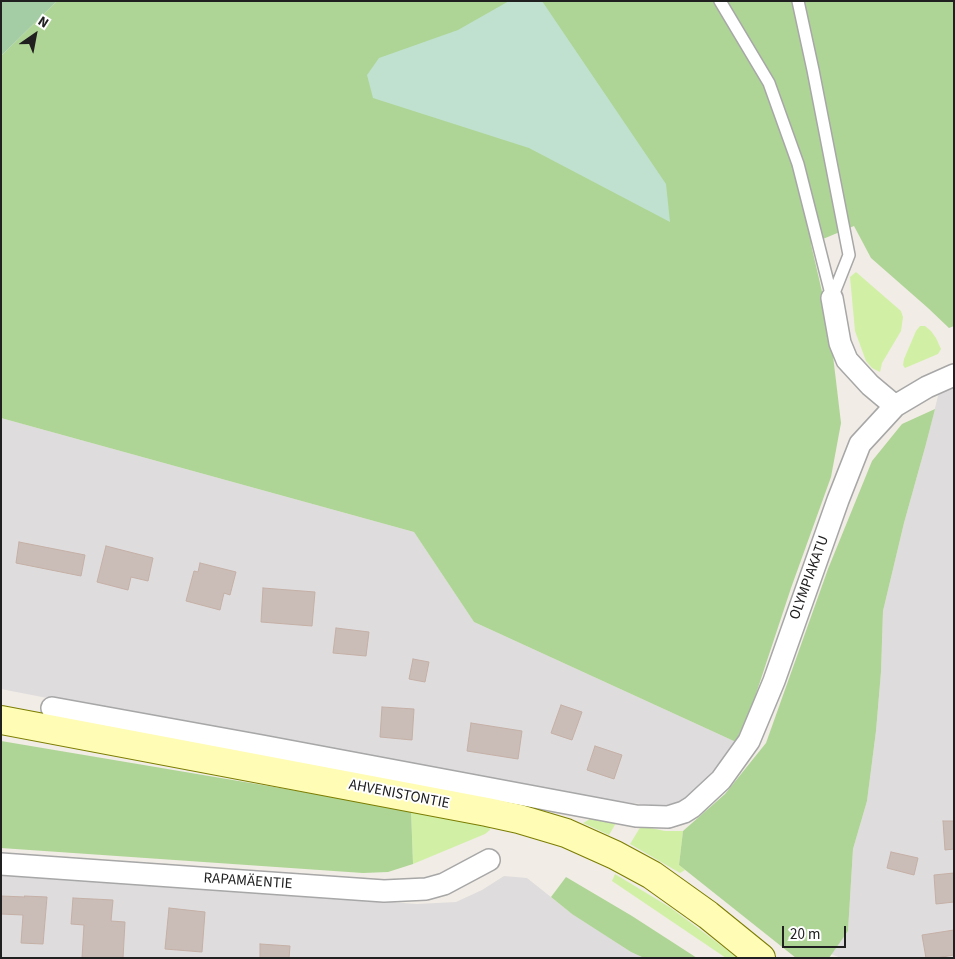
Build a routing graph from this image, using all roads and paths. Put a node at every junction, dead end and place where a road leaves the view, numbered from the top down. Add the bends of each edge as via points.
1 (720, 1) edge
2 (798, 1) edge
3 (832, 298) junction
4 (954, 375) edge
5 (896, 406) junction
6 (52, 708) dead end
7 (1, 720) edge
8 (489, 860) dead end
9 (1, 864) edge
10 (761, 958) edge

1 - 3 lane via 769,83 798,164
2 - 3 lane via 850,255
3 - 5 street via 840,343 847,360
4 - 5 street, OLYMPIAKATU
5 - 6 street, OLYMPIAKATU via 860,444 749,741 721,780 684,812 668,817 636,816
7 - 10 main road, AHVENISTONTIE via 487,812 566,833 652,875
8 - 9 street, RAPAMÄENTIE via 444,884 419,890 384,892

